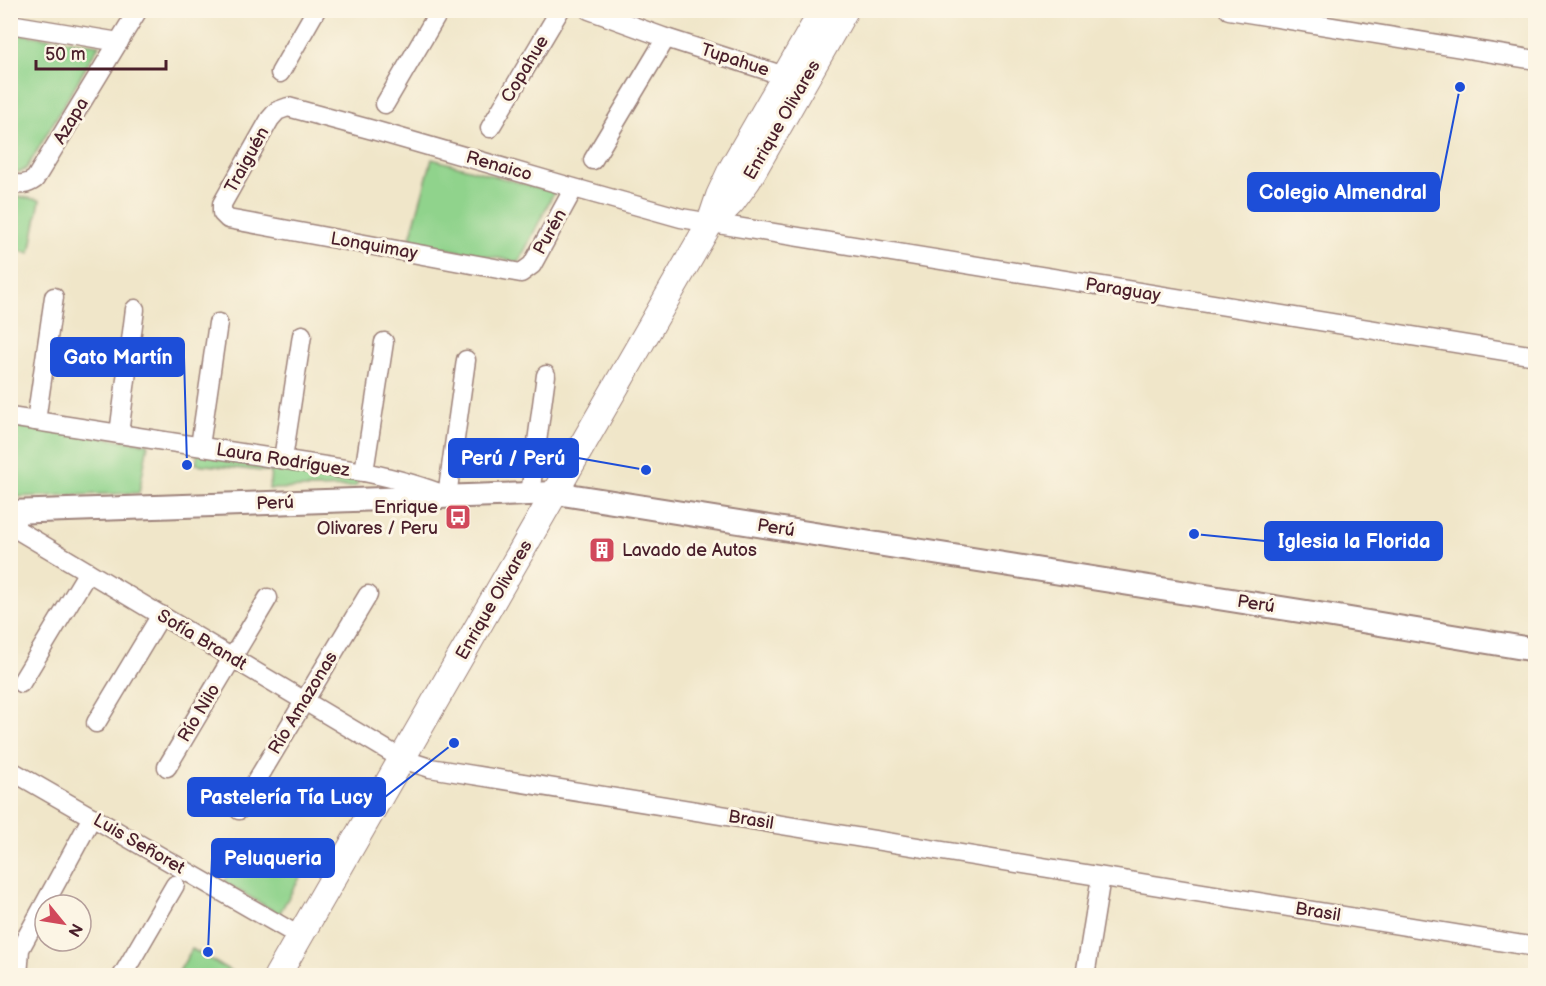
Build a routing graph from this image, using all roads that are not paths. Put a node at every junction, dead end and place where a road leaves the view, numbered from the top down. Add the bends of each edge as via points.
1 (138, 10) edge
2 (316, 10) edge
3 (440, 10) edge
4 (560, 10) edge
5 (589, 10) edge
6 (823, 10) edge
7 (845, 10) edge
8 (1229, 10) edge
9 (10, 24) edge
10 (666, 38) junction
11 (119, 42) junction
12 (1536, 60) edge
13 (280, 73) dead end
14 (795, 79) junction
15 (385, 105) dead end
16 (288, 107) joint
17 (490, 128) dead end
18 (593, 160) dead end
19 (10, 183) edge
20 (574, 188) junction
21 (228, 219) joint
22 (710, 223) junction
23 (521, 273) joint
24 (54, 297) dead end
25 (135, 309) dead end
26 (218, 323) dead end
27 (302, 335) dead end
28 (384, 342) dead end
29 (1536, 356) edge
30 (466, 360) dead end
31 (546, 375) dead end
32 (10, 417) edge
33 (36, 421) junction
34 (118, 434) junction
35 (200, 446) junction
36 (283, 459) junction
37 (364, 472) junction
38 (556, 493) junction
39 (530, 494) junction
40 (447, 496) junction
41 (13, 523) edge
42 (88, 572) junction
43 (368, 596) dead end
44 (268, 598) dead end
45 (161, 615) junction
46 (1536, 650) edge
47 (232, 658) junction
48 (21, 683) dead end
49 (304, 701) junction
50 (96, 723) dead end
51 (402, 759) junction
52 (166, 767) dead end
53 (10, 770) edge
54 (238, 810) dead end
55 (92, 817) junction
56 (1101, 876) junction
57 (175, 885) dead end
58 (299, 936) junction
59 (1536, 946) edge
60 (18, 975) edge
61 (122, 975) edge
62 (277, 975) edge
63 (1085, 975) edge

1 - 11 street, Azapa
2 - 13 street
3 - 15 street
4 - 17 street, Copahue
5 - 10 street, Tupahue
6 - 14 main road, Enrique Olivares
7 - 14 main road, Enrique Olivares
8 - 12 street
9 - 11 street
10 - 14 street, Tupahue
10 - 18 street
11 - 19 street, Azapa via 35,179 20,185
14 - 22 main road, Enrique Olivares via 744,185
16 - 20 street, Renaico
16 - 21 street, Traiguén via 270,119 222,204 222,213
20 - 22 street, Renaico
20 - 23 street, Purén via 532,265
21 - 23 street, Lonquimay
22 - 29 street, Paraguay
22 - 38 main road, Enrique Olivares
24 - 33 street
25 - 34 street
26 - 35 street
27 - 36 street
28 - 37 street
30 - 40 street
31 - 39 street
32 - 33 street, Laura Rodríguez
33 - 34 street, Laura Rodríguez
34 - 35 street, Laura Rodríguez
35 - 36 street, Laura Rodríguez
36 - 37 street, Laura Rodríguez
37 - 40 street, Laura Rodríguez
38 - 39 street, Perú
38 - 46 street, Perú
38 - 51 main road, Enrique Olivares
39 - 40 street, Perú
40 - 41 street, Perú
41 - 42 street, Sofía Brandt
42 - 45 street, Sofía Brandt
42 - 48 street
43 - 49 street, Río Amazonas
44 - 47 street, Río Nilo
45 - 47 street, Sofía Brandt
45 - 50 street
47 - 49 street, Sofía Brandt
47 - 52 street, Río Nilo
49 - 51 street, Sofía Brandt
49 - 54 street, Río Amazonas
51 - 56 street, Brasil via 430,768
51 - 58 main road, Enrique Olivares
53 - 55 street, Luis Señoret
55 - 58 street, Luis Señoret
55 - 60 street via 20,949
56 - 59 street, Brasil
56 - 63 street
57 - 61 street
58 - 62 main road, Enrique Olivares

